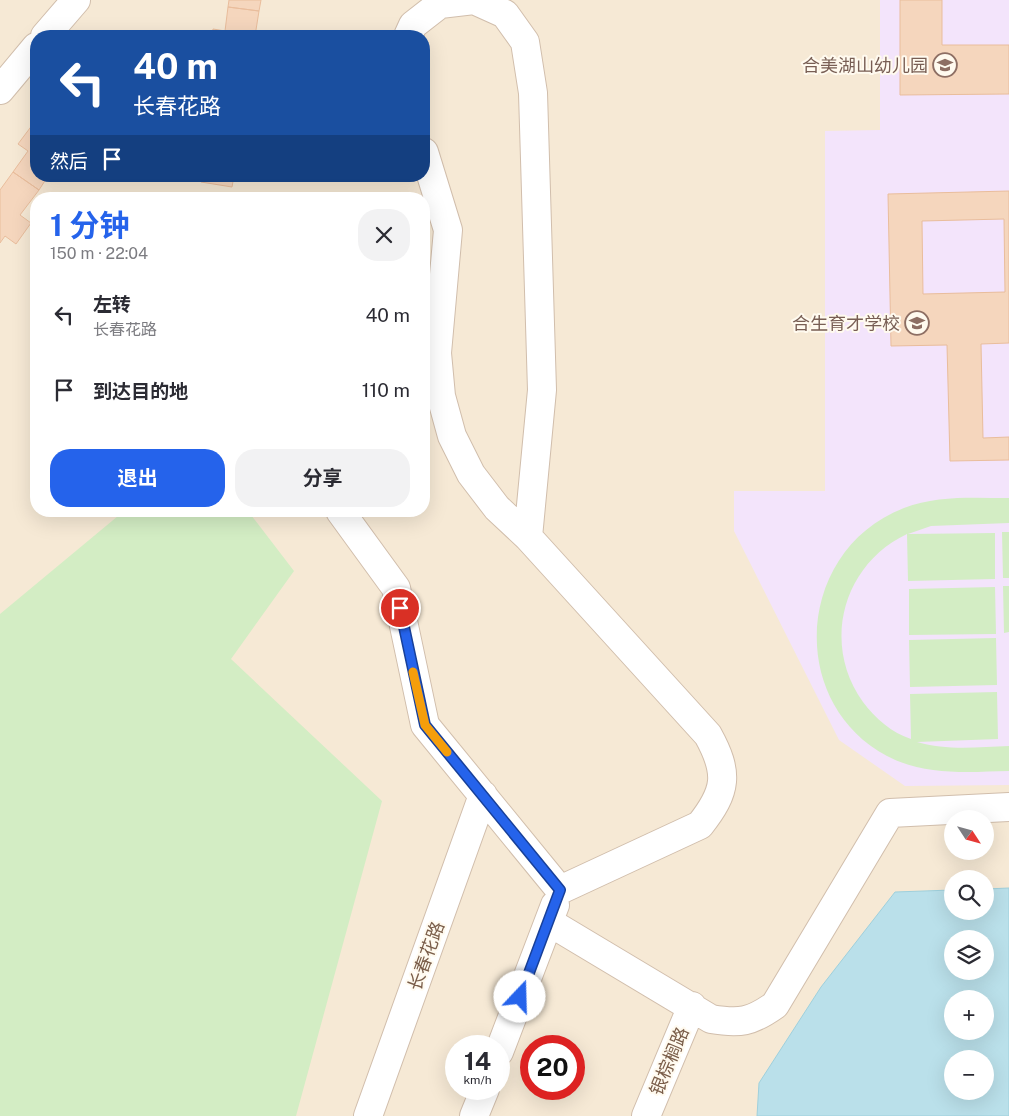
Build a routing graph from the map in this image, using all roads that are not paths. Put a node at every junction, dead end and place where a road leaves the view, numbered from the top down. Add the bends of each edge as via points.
1 (76, 0) edge
2 (50, 30) edge
3 (410, 30) edge
4 (30, 54) edge
5 (0, 90) edge
6 (430, 172) edge
7 (344, 517) edge
8 (528, 537) junction
9 (483, 795) junction
10 (1009, 807) edge
11 (560, 890) junction
12 (549, 922) junction
13 (692, 1006) junction
14 (506, 1035) edge
15 (481, 1100) edge
16 (368, 1116) edge
17 (474, 1116) edge
18 (646, 1116) edge

1 - 2 lane
3 - 8 lane via 413,24 440,4 474,0 505,14 525,42 533,93 542,390
4 - 5 lane
6 - 8 lane via 448,230 437,353 441,396 452,436 472,474 497,508
7 - 9 lane via 396,588 425,725
8 - 11 lane via 708,735 720,757 723,782 716,805 700,825
9 - 11 lane
9 - 16 lane, 长春花路
10 - 13 lane via 890,812 774,1005 756,1018 733,1023 711,1018
11 - 12 lane
12 - 13 lane
12 - 14 lane
13 - 18 lane, 银棕榈路
15 - 17 lane

